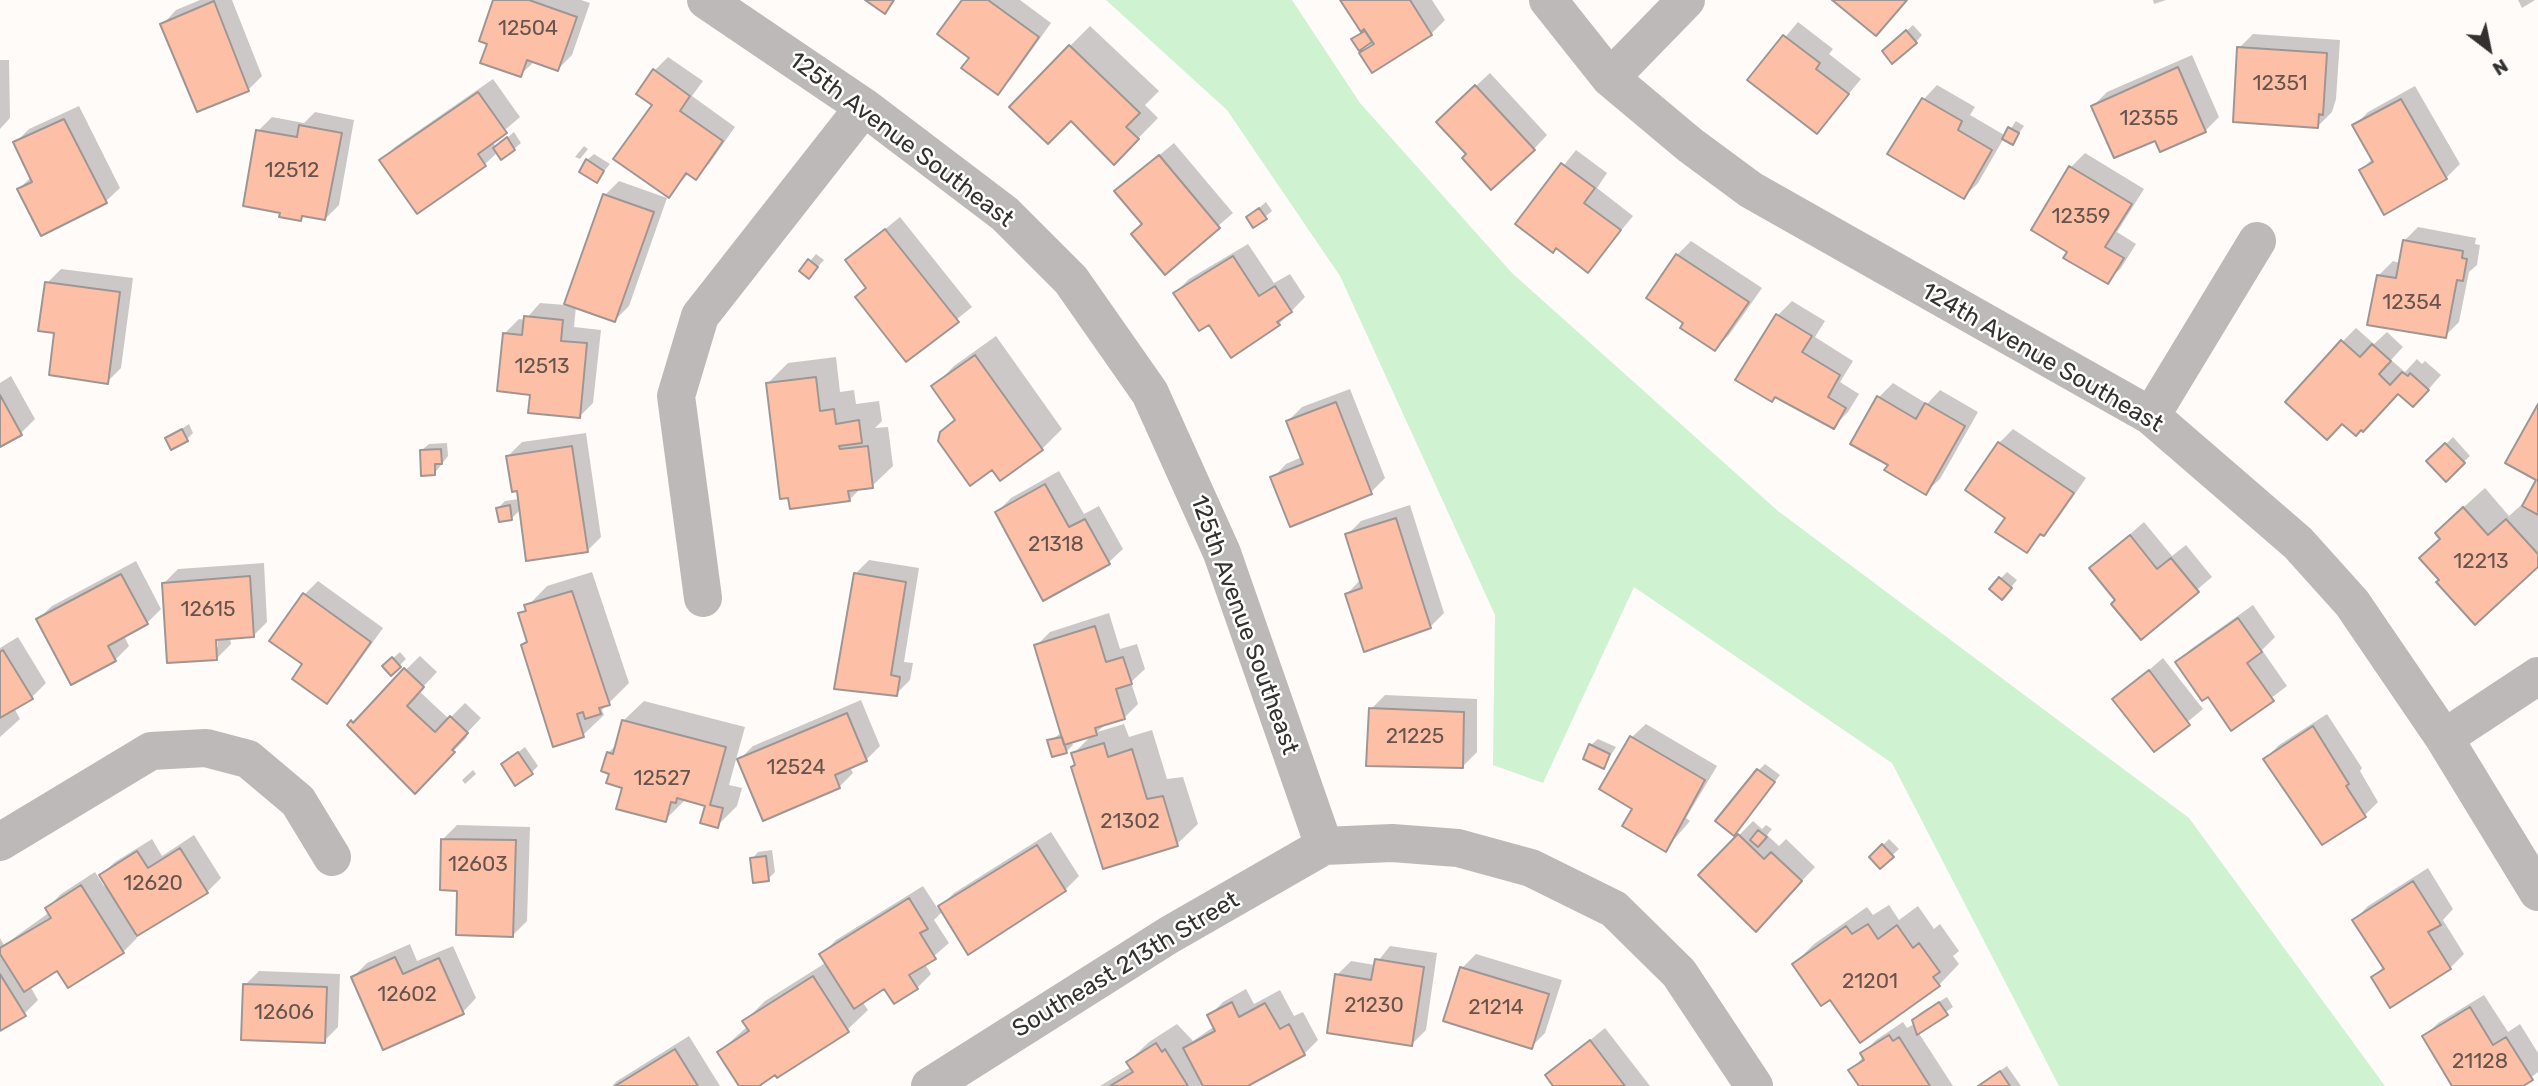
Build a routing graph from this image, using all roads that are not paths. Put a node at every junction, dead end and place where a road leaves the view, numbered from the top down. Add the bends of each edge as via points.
1 (706, 0) edge
2 (1548, 0) edge
3 (1686, 0) edge
4 (1610, 78) junction
5 (864, 107) junction
6 (2257, 241) dead end
7 (2151, 416) junction
8 (704, 598) dead end
9 (2538, 676) edge
10 (2444, 738) junction
11 (0, 842) edge
12 (1324, 846) junction
13 (332, 857) dead end
14 (2538, 892) edge
15 (930, 1086) edge
16 (1754, 1086) edge

1 - 5 street, 125th Avenue Southeast
2 - 4 street, 124th Avenue Southeast
3 - 4 street
4 - 7 street, 124th Avenue Southeast via 1751,190
5 - 8 street via 700,316 676,396
5 - 12 street, 125th Avenue Southeast via 1005,214 1071,280 1150,393 1222,553
6 - 7 street
7 - 10 street, 124th Avenue Southeast via 2298,543 2352,603
9 - 10 street
10 - 14 street, 124th Avenue Southeast
11 - 13 street via 151,751 206,748 248,759 298,801
12 - 15 street, Southeast 213th Street via 1170,935
12 - 16 street via 1392,843 1458,848 1531,867 1614,909 1679,973

